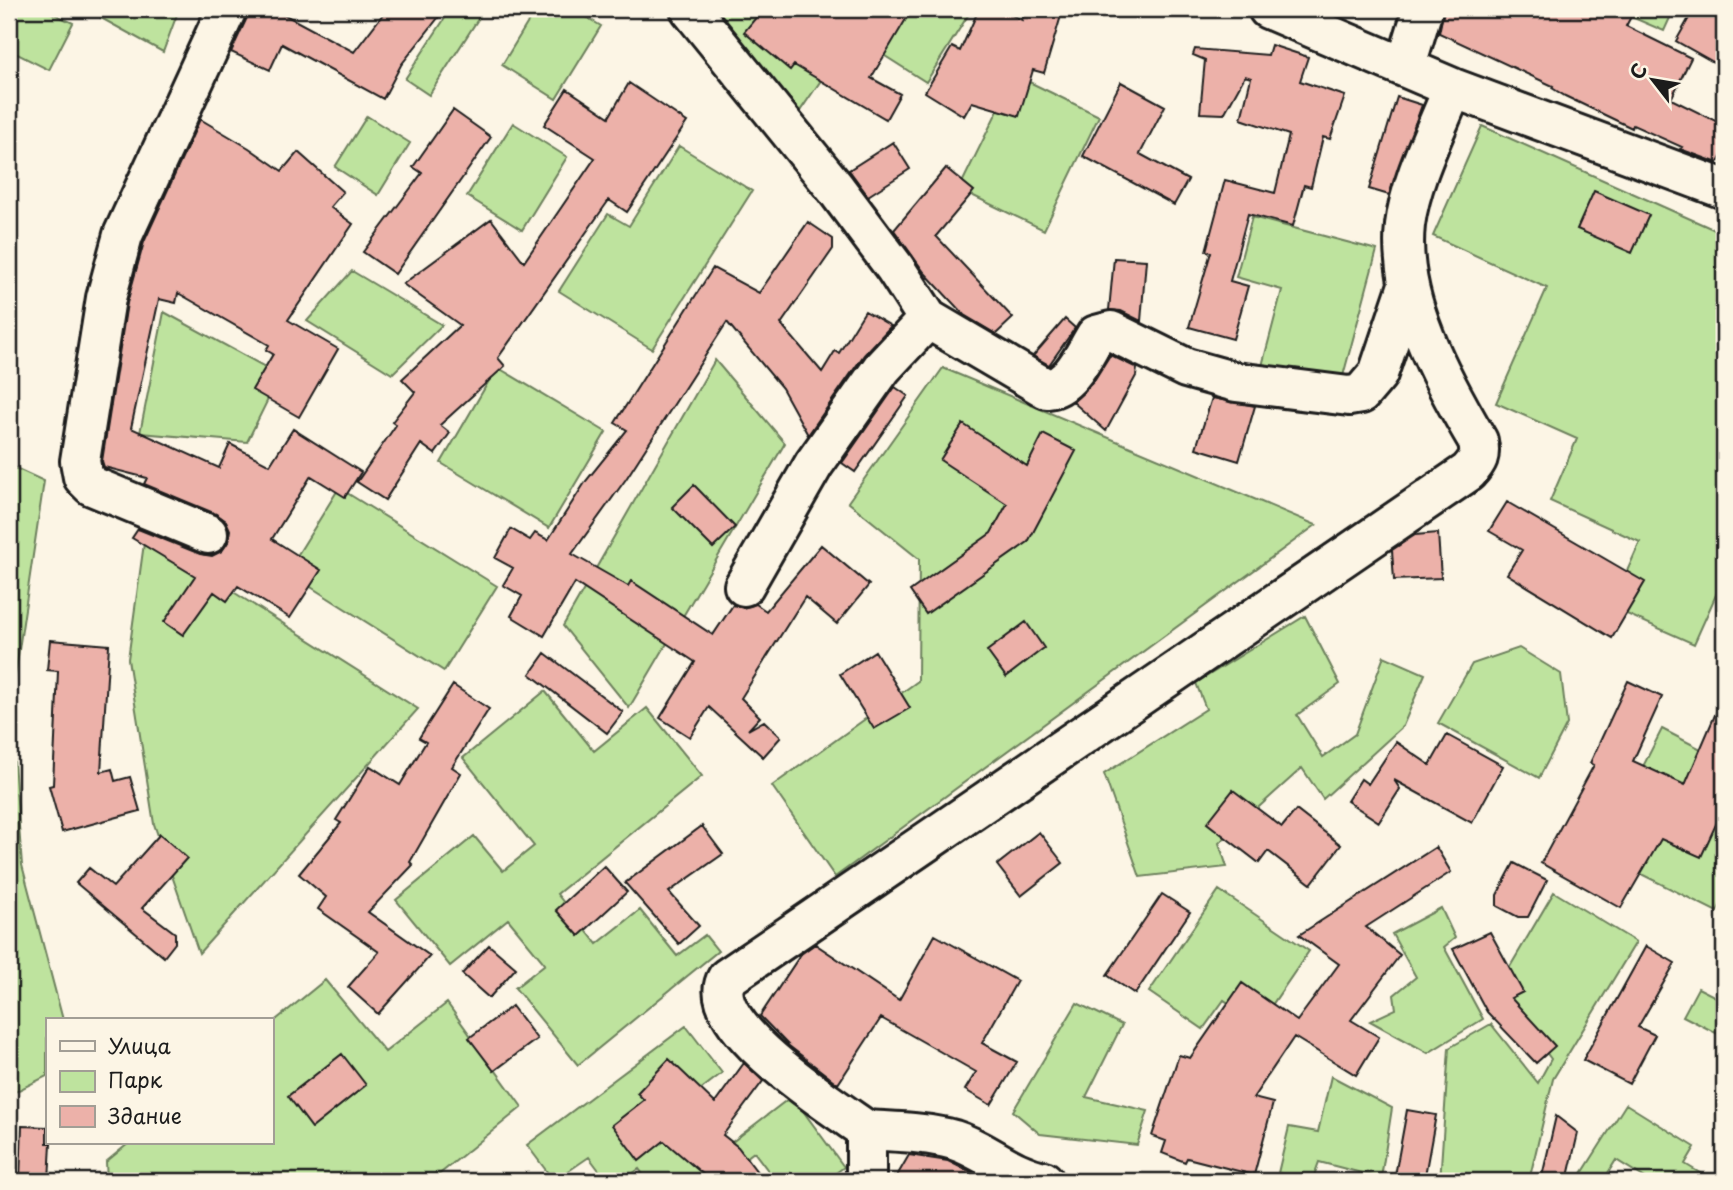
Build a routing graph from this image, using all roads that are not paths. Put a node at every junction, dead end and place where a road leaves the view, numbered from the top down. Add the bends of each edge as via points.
1 (227, 9) edge
2 (690, 9) edge
3 (1268, 9) edge
4 (1423, 9) edge
5 (1406, 65) junction
6 (1453, 88) junction
7 (1723, 186) edge
8 (1408, 288) junction
9 (928, 319) junction
10 (208, 534) dead end
11 (744, 586) dead end
12 (866, 1129) junction
13 (866, 1181) edge
14 (1044, 1181) edge

1 - 10 street via 123,235 106,298 80,461 83,477 92,486
2 - 9 street via 836,189
3 - 5 street
4 - 5 street
5 - 6 street
6 - 7 street
6 - 8 street via 1413,190 1405,226
8 - 9 street via 1378,374 1361,394 1349,396 1236,382 1186,368 1111,331 1096,335 1065,382 1047,389
8 - 12 street via 1480,455 1468,472 727,978 722,995 744,1035
9 - 11 street via 882,368 814,464
12 - 13 street
12 - 14 street via 956,1141 1021,1177

